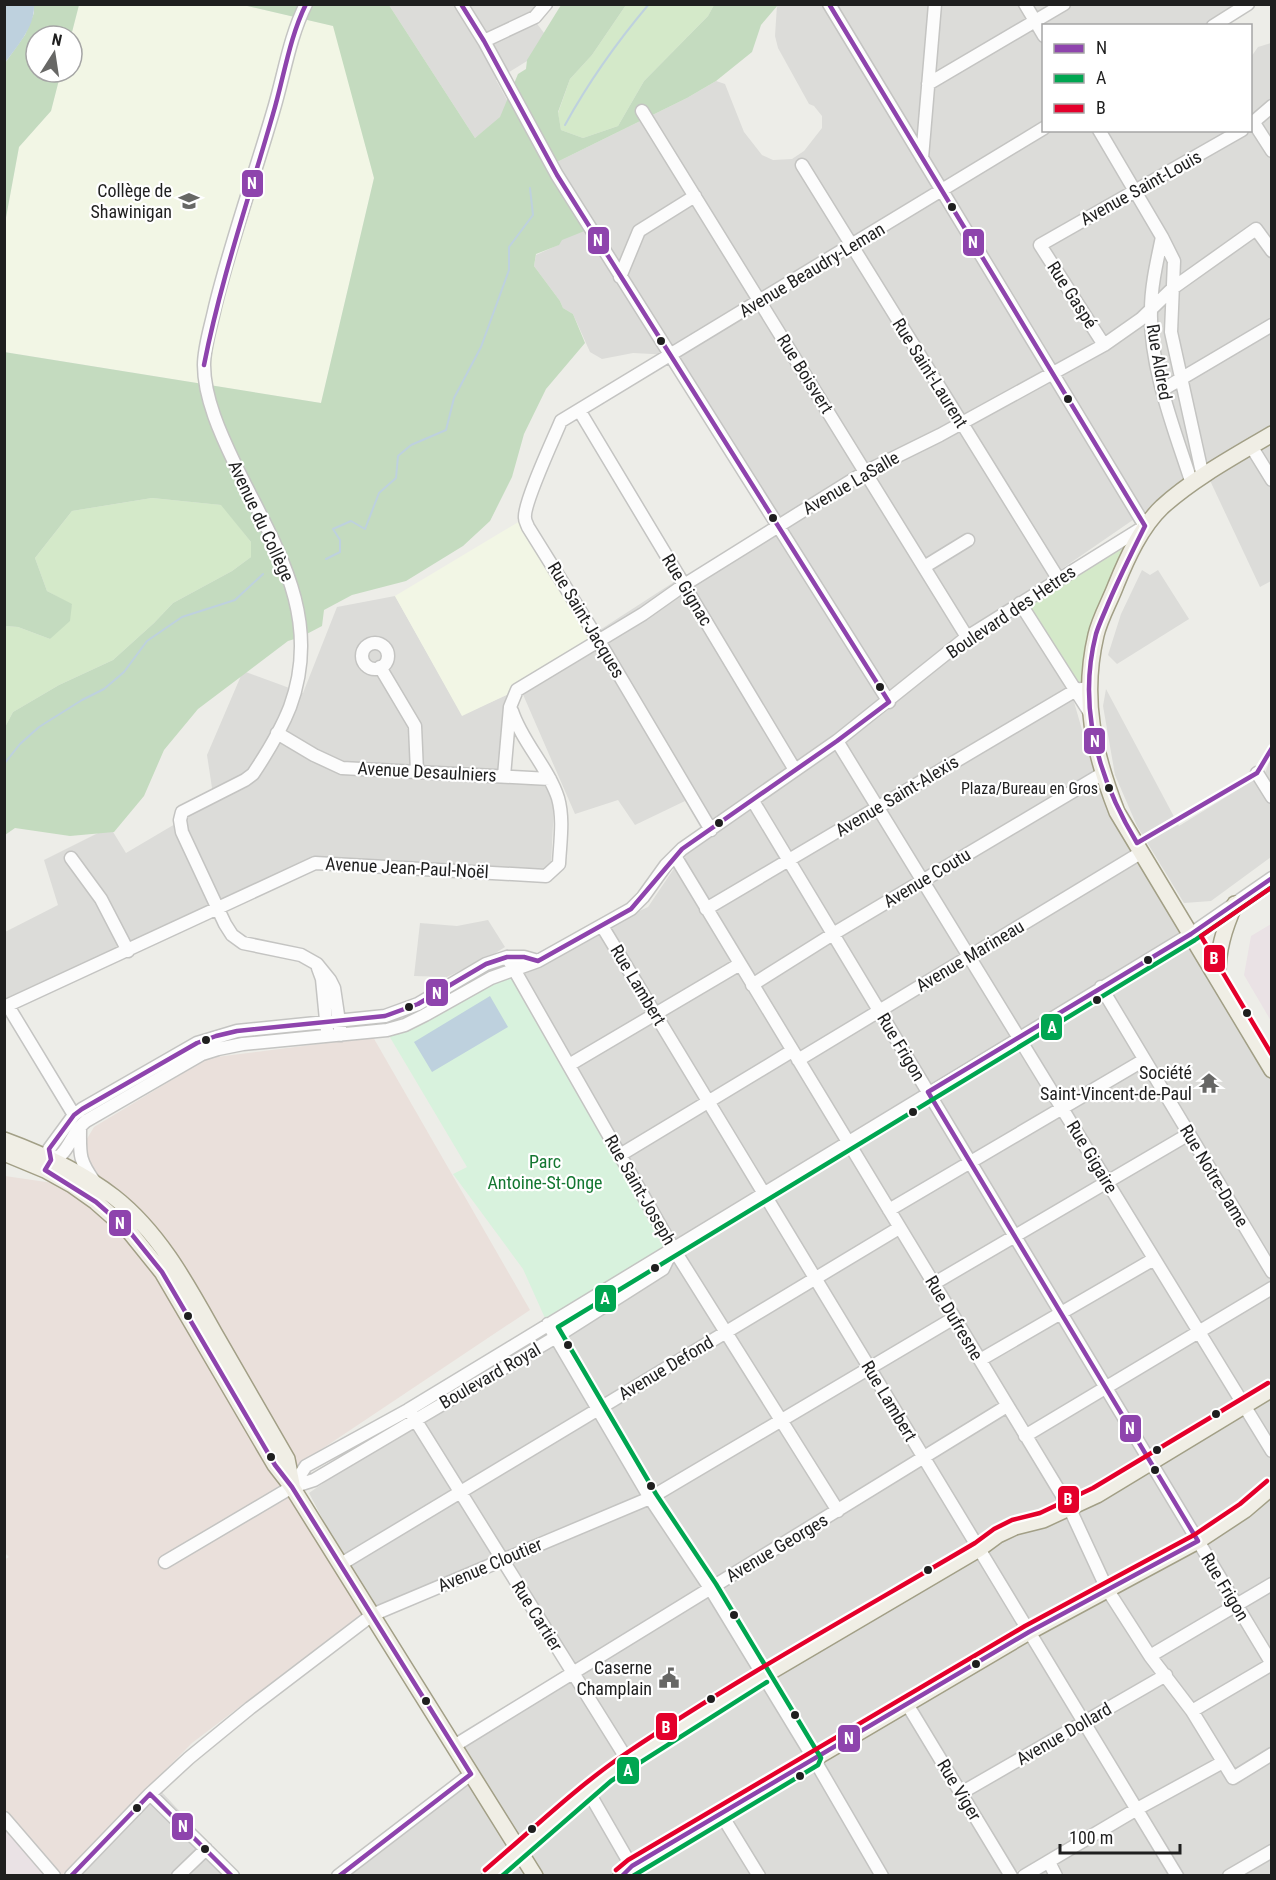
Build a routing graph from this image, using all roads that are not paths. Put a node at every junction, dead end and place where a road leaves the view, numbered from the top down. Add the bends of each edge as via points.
1 (306, 4) edge
2 (461, 4) edge
3 (546, 4) edge
4 (829, 4) edge
5 (935, 4) edge
6 (1025, 4) edge
7 (1064, 4) edge
8 (1248, 4) edge
9 (1035, 21) junction
10 (1216, 24) edge
11 (1042, 33) edge
12 (484, 41) junction
13 (928, 84) junction
14 (1272, 106) edge
15 (642, 111) dead end
16 (1252, 124) edge
17 (1042, 129) edge
18 (1100, 132) edge
19 (1239, 132) edge
20 (1272, 151) edge
21 (921, 158) junction
22 (801, 165) dead end
23 (942, 190) junction
24 (1136, 192) junction
25 (694, 196) junction
26 (1162, 237) junction
27 (851, 245) junction
28 (1040, 245) joint
29 (1272, 251) edge
30 (621, 277) junction
31 (1173, 288) junction
32 (760, 302) junction
33 (1150, 310) junction
34 (1272, 325) edge
35 (1104, 345) junction
36 (672, 356) junction
37 (1052, 374) junction
38 (1180, 379) junction
39 (1162, 390) junction
40 (579, 410) junction
41 (961, 422) junction
42 (1272, 434) edge
43 (1251, 446) junction
44 (865, 472) junction
45 (1272, 480) edge
46 (1197, 481) junction
47 (778, 526) junction
48 (1145, 526) junction
49 (968, 540) dead end
50 (924, 567) junction
51 (1059, 580) junction
52 (684, 585) junction
53 (1020, 603) junction
54 (967, 637) junction
55 (600, 641) junction
56 (381, 667) dead end
57 (1082, 689) junction
58 (888, 702) junction
59 (510, 707) junction
60 (277, 734) junction
61 (837, 741) junction
62 (795, 770) junction
63 (417, 772) junction
64 (1102, 774) junction
65 (1257, 774) dead end
66 (504, 776) junction
67 (550, 779) junction
68 (1272, 796) edge
69 (753, 801) junction
70 (878, 808) junction
71 (711, 830) junction
72 (1142, 852) junction
73 (675, 856) junction
74 (71, 858) dead end
75 (788, 860) junction
76 (1272, 878) edge
77 (923, 881) junction
78 (1235, 904) junction
79 (218, 909) junction
80 (706, 909) junction
81 (602, 926) junction
82 (833, 934) junction
83 (1191, 934) junction
84 (128, 951) junction
85 (969, 956) junction
86 (507, 957) junction
87 (538, 961) junction
88 (740, 964) junction
89 (514, 969) junction
90 (1218, 979) junction
91 (752, 985) junction
92 (1101, 987) junction
93 (6, 1006) edge
94 (879, 1011) junction
95 (655, 1014) junction
96 (333, 1022) junction
97 (341, 1035) junction
98 (327, 1036) junction
99 (1018, 1037) junction
100 (795, 1055) junction
101 (1144, 1060) junction
102 (569, 1065) junction
103 (1272, 1070) edge
104 (928, 1092) junction
105 (708, 1102) junction
106 (1061, 1107) junction
107 (77, 1120) junction
108 (1189, 1134) junction
109 (4, 1140) edge
110 (847, 1142) junction
111 (4, 1153) edge
112 (620, 1155) junction
113 (970, 1161) junction
114 (48, 1165) junction
115 (1107, 1182) junction
116 (96, 1184) junction
117 (763, 1193) junction
118 (888, 1210) junction
119 (899, 1228) junction
120 (1015, 1237) junction
121 (673, 1248) junction
122 (1154, 1259) junction
123 (1272, 1272) edge
124 (815, 1278) junction
125 (933, 1284) junction
126 (1272, 1288) edge
127 (1061, 1313) junction
128 (954, 1318) junction
129 (548, 1324) junction
130 (726, 1332) junction
131 (1199, 1332) junction
132 (556, 1337) junction
133 (980, 1360) junction
134 (870, 1370) junction
135 (1106, 1388) junction
136 (1272, 1389) edge
137 (1244, 1405) junction
138 (1007, 1406) junction
139 (599, 1410) junction
140 (412, 1415) junction
141 (782, 1420) junction
142 (1025, 1436) junction
143 (1272, 1451) edge
144 (924, 1457) junction
145 (1150, 1462) junction
146 (1272, 1486) edge
147 (292, 1487) junction
148 (460, 1492) junction
149 (650, 1498) junction
150 (1069, 1507) junction
151 (838, 1511) junction
152 (1198, 1541) junction
153 (979, 1549) junction
154 (502, 1560) junction
155 (165, 1562) dead end
156 (340, 1564) junction
157 (1272, 1584) edge
158 (710, 1588) junction
159 (1107, 1589) junction
160 (1236, 1605) junction
161 (372, 1615) junction
162 (1029, 1632) junction
163 (1150, 1656) junction
164 (1272, 1664) edge
165 (573, 1673) junction
166 (1166, 1675) junction
167 (763, 1676) junction
168 (907, 1704) junction
169 (1192, 1711) junction
170 (1084, 1722) junction
171 (454, 1746) junction
172 (1272, 1754) edge
173 (814, 1759) junction
174 (628, 1761) junction
175 (1222, 1762) junction
176 (471, 1774) junction
177 (588, 1791) junction
178 (961, 1793) junction
179 (150, 1794) junction
180 (1137, 1809) junction
181 (721, 1814) junction
182 (4, 1818) edge
183 (206, 1849) junction
184 (518, 1850) junction
185 (1272, 1851) edge
186 (1049, 1862) junction
187 (630, 1872) edge
188 (54, 1875) edge
189 (71, 1875) edge
190 (177, 1875) edge
191 (233, 1875) edge
192 (338, 1875) edge
193 (490, 1875) edge
194 (534, 1875) edge
195 (759, 1875) edge
196 (882, 1875) edge
197 (1011, 1875) edge
198 (1024, 1875) edge
199 (1056, 1875) edge
200 (1177, 1875) edge
201 (1228, 1875) edge

1 - 60 street, Avenue du Collège via 296,23 220,288 204,365 219,431 281,558 296,598 301,633 298,675
2 - 12 street
3 - 12 street via 535,17
4 - 21 street
5 - 13 street
6 - 9 street
7 - 9 street
8 - 10 street
9 - 11 street
9 - 13 street
12 - 30 street via 557,175
13 - 21 street
14 - 16 street
15 - 25 street, Rue Boisvert
16 - 20 street
17 - 23 street, Avenue Beaudry-Leman
18 - 24 street, Rue Aldred
19 - 24 street, Avenue Saint-Louis
21 - 23 street
22 - 27 street, Rue Saint-Laurent
23 - 27 street, Avenue Beaudry-Leman
23 - 37 street
24 - 26 street, Rue Aldred
24 - 28 street, Avenue Saint-Louis
25 - 30 street via 639,231
25 - 32 street, Rue Boisvert
26 - 31 street, Rue Aldred via 1174,261
26 - 33 street, Rue Aldred
27 - 32 street, Avenue Beaudry-Leman
27 - 41 street, Rue Saint-Laurent
28 - 35 street, Rue Gaspé
29 - 31 street, Avenue LaSalle via 1256,229
30 - 36 street
31 - 33 street, Avenue LaSalle
31 - 38 street, Rue Aldred via 1172,332
32 - 36 street, Avenue Beaudry-Leman
32 - 44 street, Rue Boisvert
33 - 35 street, Avenue LaSalle
33 - 39 street, Rue Aldred
34 - 38 street
35 - 37 street, Avenue LaSalle
36 - 40 street, Avenue Beaudry-Leman
36 - 47 street
37 - 41 street, Avenue LaSalle
37 - 48 street
38 - 39 street
38 - 46 street, Rue Aldred
39 - 46 street, Rue Aldred
40 - 52 street, Rue Gignac
40 - 55 street, Rue Saint-Jacques via 561,422 525,518
41 - 44 street, Avenue LaSalle
41 - 51 street, Rue Saint-Laurent
42 - 43 main road
43 - 45 street
43 - 46 main road
44 - 47 street, Avenue LaSalle
44 - 50 street, Rue Boisvert
46 - 48 main road via 1162,507
47 - 52 street, Avenue LaSalle
47 - 58 street
48 - 51 street, Boulevard des Hetres
48 - 57 main road via 1096,634
49 - 50 street
50 - 54 street, Rue Boisvert
51 - 53 street, Boulevard des Hetres
52 - 55 street, Avenue LaSalle
52 - 62 street, Rue Gignac
53 - 54 street, Boulevard des Hetres
53 - 57 street
54 - 58 street, Boulevard des Hetres
55 - 59 street, Avenue LaSalle via 517,690
55 - 71 street, Rue Saint-Jacques
56 - 63 street via 415,726
57 - 64 main road via 1091,714
57 - 70 street, Avenue Saint-Alexis
58 - 61 street, Boulevard des Hetres
59 - 66 street
59 - 67 street, Avenue Jean-Paul-Noël
60 - 63 street, Avenue Desaulniers via 342,768
60 - 79 street, Avenue du Collège via 253,774 182,812 182,832
61 - 62 street, Boulevard des Hetres
61 - 70 street, Rue Gigaire
62 - 69 street, Boulevard des Hetres
63 - 66 street, Avenue Desaulniers
64 - 72 main road via 1118,812
64 - 77 street, Avenue Coutu
65 - 68 street
66 - 67 street, Avenue Desaulniers
67 - 79 street, Avenue Jean-Paul-Noël via 561,819 559,864 546,876 315,863
69 - 71 street, Boulevard des Hetres
69 - 75 street, Rue Frigon
70 - 75 street, Avenue Saint-Alexis
70 - 77 street, Rue Gigaire
71 - 73 street, Boulevard des Hetres
72 - 83 main road
72 - 85 street, Avenue Marineau
73 - 80 street, Rue Dufresne
73 - 81 street, Boulevard des Hetres via 637,903
74 - 84 street via 101,899
75 - 80 street, Avenue Saint-Alexis
75 - 82 street, Rue Frigon
76 - 78 street, Boulevard Royal
77 - 82 street, Avenue Coutu
77 - 85 street, Rue Gigaire
78 - 83 street, Boulevard Royal
78 - 90 main road via 1222,937
79 - 84 street, Avenue Jean-Paul-Noël
79 - 96 street, Avenue du Collège via 232,935 243,943 301,955 317,963 334,988
80 - 88 street, Rue Dufresne
81 - 87 street, Boulevard des Hetres
81 - 95 street, Rue Lambert
82 - 91 street, Avenue Coutu
82 - 94 street, Rue Frigon
83 - 90 main road
83 - 92 street, Boulevard Royal
84 - 93 street, Avenue Jean-Paul-Noël
85 - 94 street, Avenue Marineau
85 - 99 street, Rue Gigaire
86 - 87 street, Boulevard des Hetres
86 - 89 street, Rue Saint-Joseph
86 - 96 street, Boulevard des Hetres via 486,964 418,1004 385,1016
87 - 89 street, Boulevard des Hetres
88 - 91 street, Rue Dufresne
88 - 95 street
89 - 97 street, Boulevard des Hetres via 405,1025
89 - 102 street, Rue Saint-Joseph
90 - 103 main road
91 - 100 street, Rue Dufresne
92 - 99 street, Boulevard Royal
92 - 101 street, Rue Notre-Dame
93 - 107 street
94 - 100 street, Avenue Marineau
94 - 104 street, Rue Frigon
95 - 102 street
95 - 105 street, Rue Lambert
96 - 97 street, Avenue du Collège
96 - 98 street, Avenue du Collège
96 - 107 street, Boulevard des Hetres via 237,1032 197,1043
97 - 98 street, Boulevard des Hetres
98 - 107 street, Boulevard des Hetres via 243,1044 202,1054
99 - 104 street, Boulevard Royal
99 - 106 street, Rue Gigaire
100 - 105 street, Avenue Marineau
100 - 110 street, Rue Dufresne
101 - 106 street
101 - 108 street, Rue Notre-Dame
102 - 112 street, Rue Saint-Joseph
104 - 110 street, Boulevard Royal
104 - 113 street, Rue Frigon
105 - 112 street, Avenue Marineau
105 - 117 street, Rue Lambert
106 - 113 street
106 - 115 street, Rue Gigaire
107 - 114 street, Boulevard des Hetres via 49,1149
107 - 116 street via 83,1166
108 - 115 street
108 - 123 street, Rue Notre-Dame
109 - 114 main road via 34,1150
110 - 117 street, Boulevard Royal
110 - 118 street, Rue Dufresne
111 - 114 main road
112 - 121 street, Rue Saint-Joseph
113 - 118 street
113 - 120 street, Rue Frigon
114 - 116 main road
114 - 147 main road via 129,1231 162,1272
115 - 120 street
115 - 122 street, Rue Gigaire
116 - 147 main road via 140,1221 174,1264 287,1459
117 - 121 street, Boulevard Royal
117 - 124 street, Rue Lambert
118 - 119 street, Rue Dufresne
119 - 124 street, Avenue Defond
119 - 125 street, Rue Dufresne
120 - 125 street
120 - 127 street, Rue Frigon
121 - 129 street, Boulevard Royal
121 - 130 street, Rue Saint-Joseph
121 - 132 street, Boulevard Royal via 663,1269
122 - 127 street
122 - 131 street, Rue Gigaire
124 - 130 street, Avenue Defond
124 - 134 street, Rue Lambert
125 - 128 street, Rue Dufresne
126 - 131 street
127 - 133 street
127 - 135 street, Rue Frigon
128 - 133 street, Rue Dufresne
128 - 134 street, Avenue Cloutier
129 - 132 street
129 - 140 street, Boulevard Royal
130 - 139 street, Avenue Defond
130 - 141 street, Rue Saint-Joseph
131 - 135 street
131 - 137 street, Rue Gigaire
132 - 139 street
132 - 140 street, Boulevard Royal
133 - 138 street, Rue Dufresne
134 - 141 street, Avenue Cloutier
134 - 144 street, Rue Lambert
135 - 142 street
135 - 145 street, Rue Frigon
136 - 137 main road
137 - 143 street, Rue Gigaire
137 - 145 main road
138 - 142 street, Rue Dufresne
138 - 144 street, Avenue Georges
139 - 148 street, Avenue Defond
139 - 149 street
140 - 147 street, Boulevard Royal via 306,1467
140 - 148 street, Rue Cartier
141 - 149 street, Avenue Cloutier
141 - 151 street, Rue Saint-Joseph
142 - 150 street, Rue Dufresne
144 - 151 street, Avenue Georges
144 - 153 street, Rue Lambert
145 - 150 main road via 1097,1495
145 - 152 street, Rue Frigon
146 - 152 main road via 1245,1510
147 - 155 street, Boulevard Royal
147 - 156 main road
148 - 154 street, Rue Cartier
148 - 156 street, Avenue Defond
149 - 154 street, Avenue Cloutier
149 - 158 street
150 - 153 main road via 1043,1520 1015,1527
150 - 159 street, Rue Dufresne
151 - 158 street, Avenue Georges
152 - 159 main road
152 - 160 street, Rue Frigon
153 - 162 street, Rue Lambert
153 - 167 main road
154 - 161 street, Avenue Cloutier
154 - 165 street, Rue Cartier
156 - 161 main road
157 - 160 street
158 - 165 street, Avenue Georges
158 - 167 street
159 - 162 main road
159 - 163 street, Rue Dufresne
160 - 163 street
160 - 164 street, Rue Frigon
161 - 171 main road
161 - 179 street, Avenue Cloutier via 250,1708
162 - 168 main road
162 - 170 street, Rue Lambert
163 - 166 street, Rue Dufresne
164 - 169 street
165 - 171 street, Avenue Georges
165 - 174 street, Rue Cartier
166 - 169 street, Rue Dufresne
166 - 170 street, Avenue Dollard
167 - 173 street
167 - 174 main road
168 - 173 main road
168 - 178 street, Rue Viger
169 - 175 street, Rue Dufresne
170 - 178 street, Avenue Dollard
170 - 180 street, Rue Lambert
171 - 176 main road
172 - 175 street, Rue Dufresne via 1233,1778
173 - 181 main road
173 - 196 street
174 - 177 main road
175 - 180 street
176 - 184 main road
176 - 192 street
177 - 184 main road
177 - 187 street
178 - 197 street, Rue Viger
179 - 183 street
179 - 189 street, Avenue Cloutier
180 - 186 street
180 - 200 street, Rue Lambert
181 - 187 main road
181 - 195 street
182 - 188 street
183 - 190 street
183 - 191 street
184 - 193 main road
184 - 194 main road
185 - 201 street
186 - 198 street
186 - 199 street

